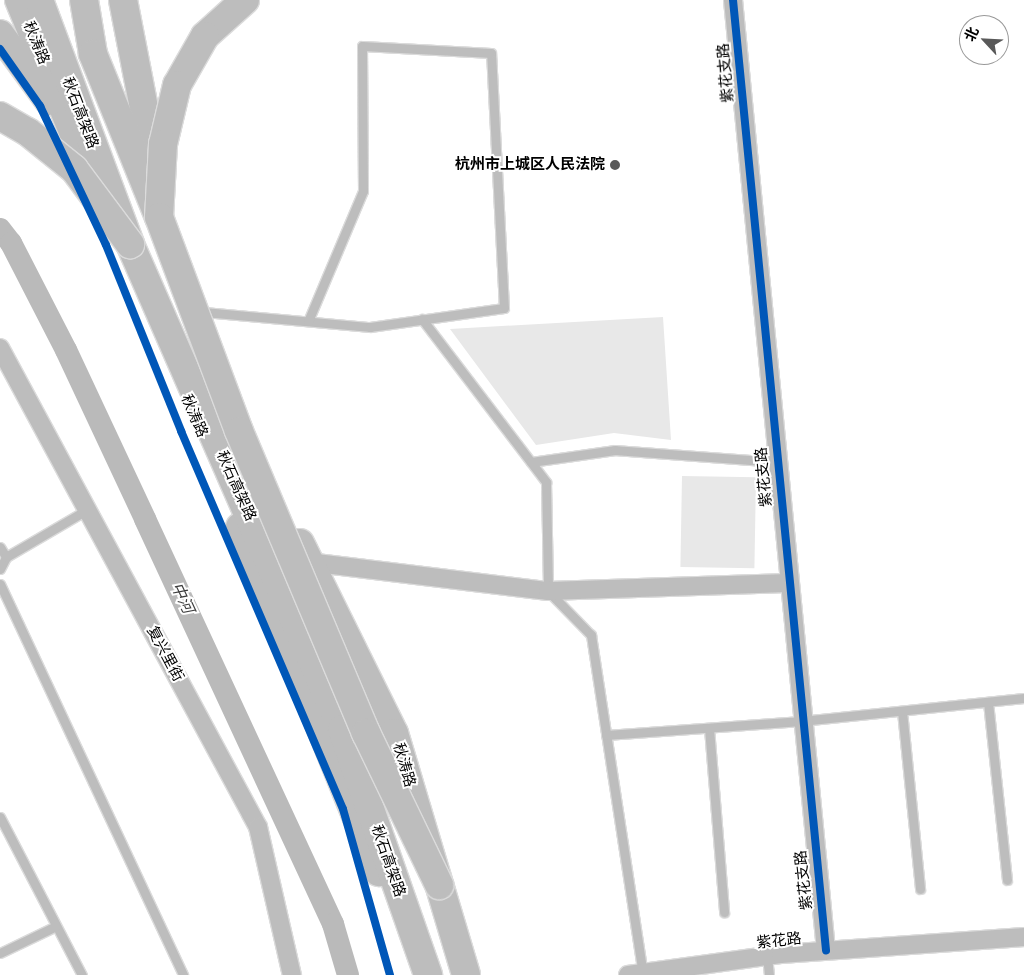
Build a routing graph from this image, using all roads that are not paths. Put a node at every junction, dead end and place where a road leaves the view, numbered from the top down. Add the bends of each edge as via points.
1 (18, 0) edge
2 (39, 0) edge
3 (76, 0) edge
4 (84, 0) edge
5 (123, 0) edge
6 (245, 0) edge
7 (733, 0) edge
8 (0, 34) edge
9 (93, 54) junction
10 (0, 116) edge
11 (74, 135) junction
12 (159, 217) junction
13 (130, 244) junction
14 (204, 312) junction
15 (422, 319) junction
16 (308, 321) dead end
17 (0, 348) edge
18 (531, 462) junction
19 (777, 462) junction
20 (88, 509) junction
21 (0, 547) edge
22 (6, 557) junction
23 (308, 562) junction
24 (0, 570) edge
25 (788, 583) junction
26 (0, 584) edge
27 (548, 592) junction
28 (1024, 698) edge
29 (988, 702) junction
30 (902, 711) junction
31 (801, 721) junction
32 (709, 728) junction
33 (606, 735) junction
34 (0, 817) edge
35 (1007, 880) dead end
36 (439, 885) junction
37 (920, 889) dead end
38 (724, 912) dead end
39 (56, 926) junction
40 (1024, 937) edge
41 (826, 950) junction
42 (0, 953) edge
43 (767, 956) junction
44 (635, 974) edge
45 (82, 975) edge
46 (182, 975) edge
47 (292, 975) edge
48 (413, 975) edge
49 (428, 975) edge
50 (466, 975) edge
51 (768, 975) edge

1 - 11 main road, 秋涛路
2 - 13 main road, 秋石高架路, bridge
3 - 9 main road
4 - 9 main road, 秋石高架路
5 - 14 main road, 秋涛路 via 165,219
6 - 12 main road, bridge via 204,36 177,85 163,144
7 - 19 street, 紫花支路
8 - 11 main road
9 - 12 main road, 秋石高架路
10 - 13 main road, bridge via 28,132 74,170
11 - 48 main road, 秋涛路 via 218,474 388,893
12 - 36 main road, 秋石高架路, bridge via 239,431 366,734
13 - 49 main road, 秋石高架路 via 342,728
14 - 15 lane via 370,327
14 - 23 main road, 秋涛路
15 - 16 lane via 504,308 491,53 362,46 364,191
15 - 18 lane
17 - 20 street, 复兴里街
18 - 19 lane via 615,450
18 - 27 lane via 546,482
19 - 25 street, 紫花支路
20 - 22 lane
20 - 47 street, 复兴里街 via 258,827
21 - 22 lane
22 - 24 lane
23 - 27 street
23 - 36 main road, 秋涛路 via 394,733
25 - 27 street
25 - 31 street, 紫花支路
26 - 46 lane
27 - 33 lane via 591,635
28 - 29 lane
29 - 30 lane
29 - 35 lane
30 - 31 lane
30 - 37 lane
31 - 32 lane
31 - 41 street, 紫花支路
32 - 33 lane
32 - 38 lane
33 - 44 lane
34 - 39 lane
36 - 50 main road, 秋涛路
39 - 42 lane
39 - 45 lane
40 - 41 street, 紫花路
41 - 43 street, 紫花路
43 - 44 street, 紫花路
43 - 51 lane

